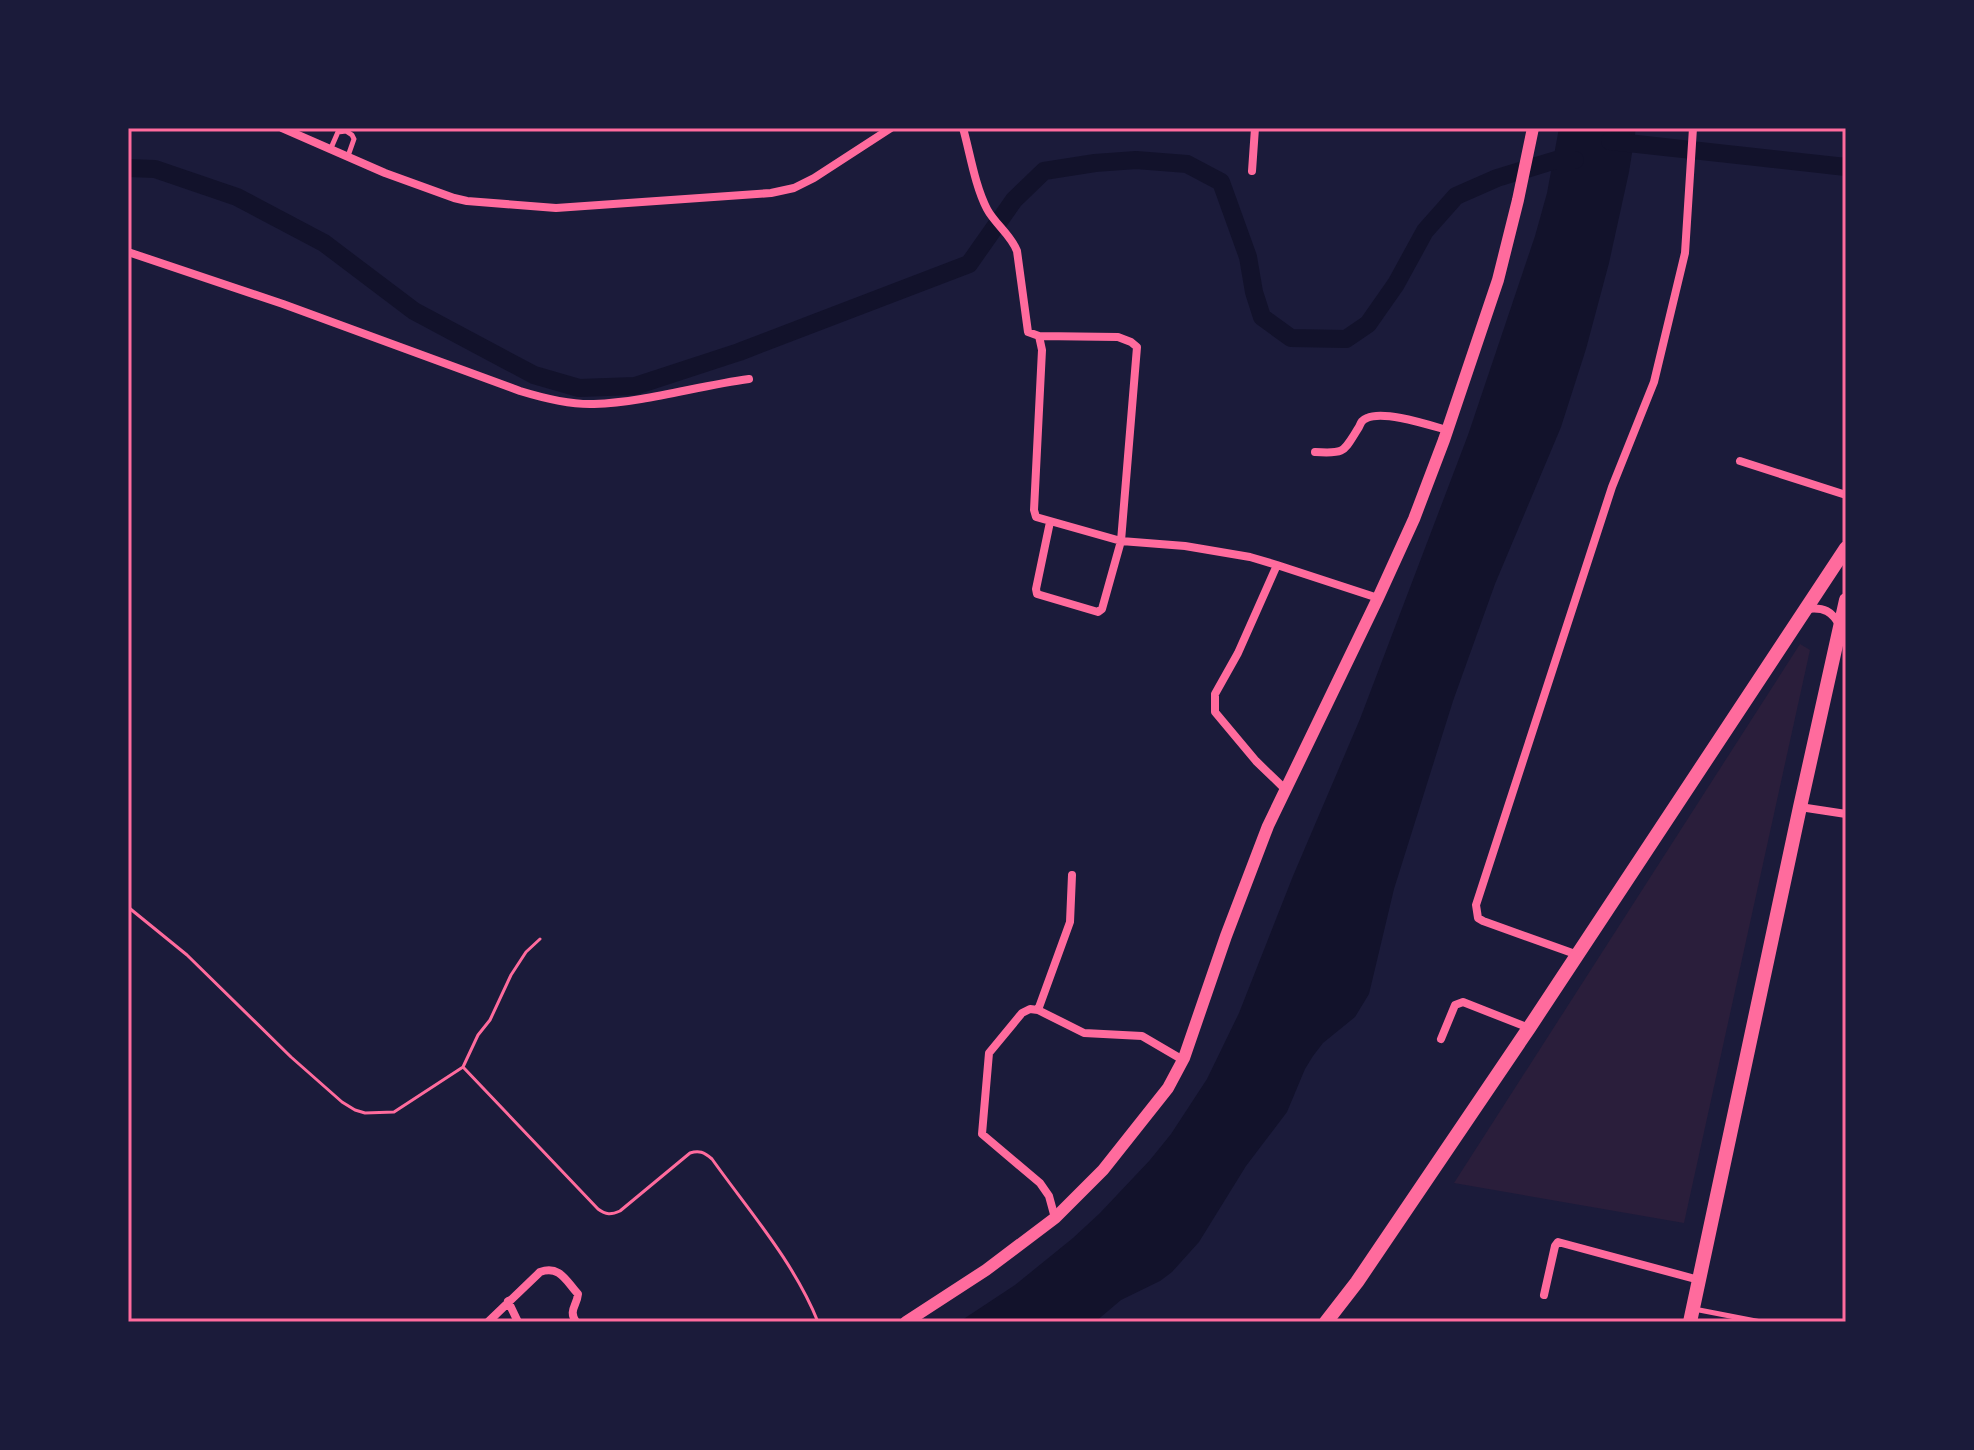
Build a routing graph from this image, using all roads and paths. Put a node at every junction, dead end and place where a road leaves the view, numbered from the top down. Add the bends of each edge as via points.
1 (282, 128) edge
2 (963, 128) edge
3 (1255, 128) edge
4 (1533, 128) edge
5 (1693, 128) edge
6 (889, 129) edge
7 (331, 148) junction
8 (348, 156) junction
9 (1252, 171) dead end
10 (128, 252) edge
11 (1039, 336) junction
12 (749, 379) dead end
13 (1447, 430) junction
14 (1315, 452) dead end
15 (1740, 461) dead end
16 (1846, 495) edge
17 (1050, 522) junction
18 (1121, 541) junction
19 (1846, 548) edge
20 (1277, 565) junction
21 (1378, 598) junction
22 (1846, 600) edge
23 (1806, 609) junction
24 (1840, 626) junction
25 (1286, 790) junction
26 (1800, 807) junction
27 (1846, 814) edge
28 (1072, 875) dead end
29 (128, 907) edge
30 (540, 939) dead end
31 (1578, 955) junction
32 (1038, 1010) junction
33 (1529, 1028) junction
34 (1441, 1039) dead end
35 (1183, 1060) junction
36 (463, 1067) junction
37 (1055, 1218) junction
38 (1699, 1280) junction
39 (1544, 1295) dead end
40 (508, 1301) junction
41 (1692, 1316) edge
42 (488, 1322) edge
43 (518, 1322) edge
44 (576, 1322) edge
45 (818, 1322) edge
46 (906, 1322) edge
47 (1326, 1322) edge
48 (1761, 1322) edge

1 - 7 street
2 - 11 street via 983,200 1017,251 1026,329
3 - 9 street
4 - 13 street via 1498,280
5 - 31 street via 1687,242 1654,382 1612,487 1476,905 1483,921
6 - 8 street via 794,188 556,208 454,198
7 - 8 street
7 - 8 lane via 338,132 346,131 354,139
10 - 12 street via 545,399 592,404
11 - 17 street via 1034,510 1036,517
11 - 18 street via 1118,337 1137,347
13 - 14 street via 1404,418 1371,416 1342,452
13 - 21 street
15 - 16 street
17 - 18 street
17 - 18 street via 1037,594 1098,612
18 - 20 street via 1185,546
19 - 23 main road
20 - 21 street
20 - 25 street via 1214,702 1215,712
21 - 25 street
22 - 24 main road
23 - 24 street via 1824,609
23 - 31 main road
24 - 26 main road
25 - 35 street
26 - 27 street
26 - 38 main road
28 - 32 street via 1070,922
29 - 36 path via 355,1110 394,1112
30 - 36 path via 511,975
31 - 33 main road
32 - 35 street via 1084,1033 1142,1036
32 - 37 street via 1022,1013 989,1053 982,1130 1040,1183
33 - 34 street via 1463,1002 1455,1005
33 - 47 main road
35 - 37 street via 1168,1088 1103,1170
36 - 45 path via 605,1214 620,1211 690,1153 705,1153 785,1261
37 - 46 street
38 - 39 street via 1558,1242
38 - 41 main road
40 - 42 street
40 - 43 street
40 - 44 street via 540,1272 556,1270 578,1294 572,1309
41 - 48 lane

